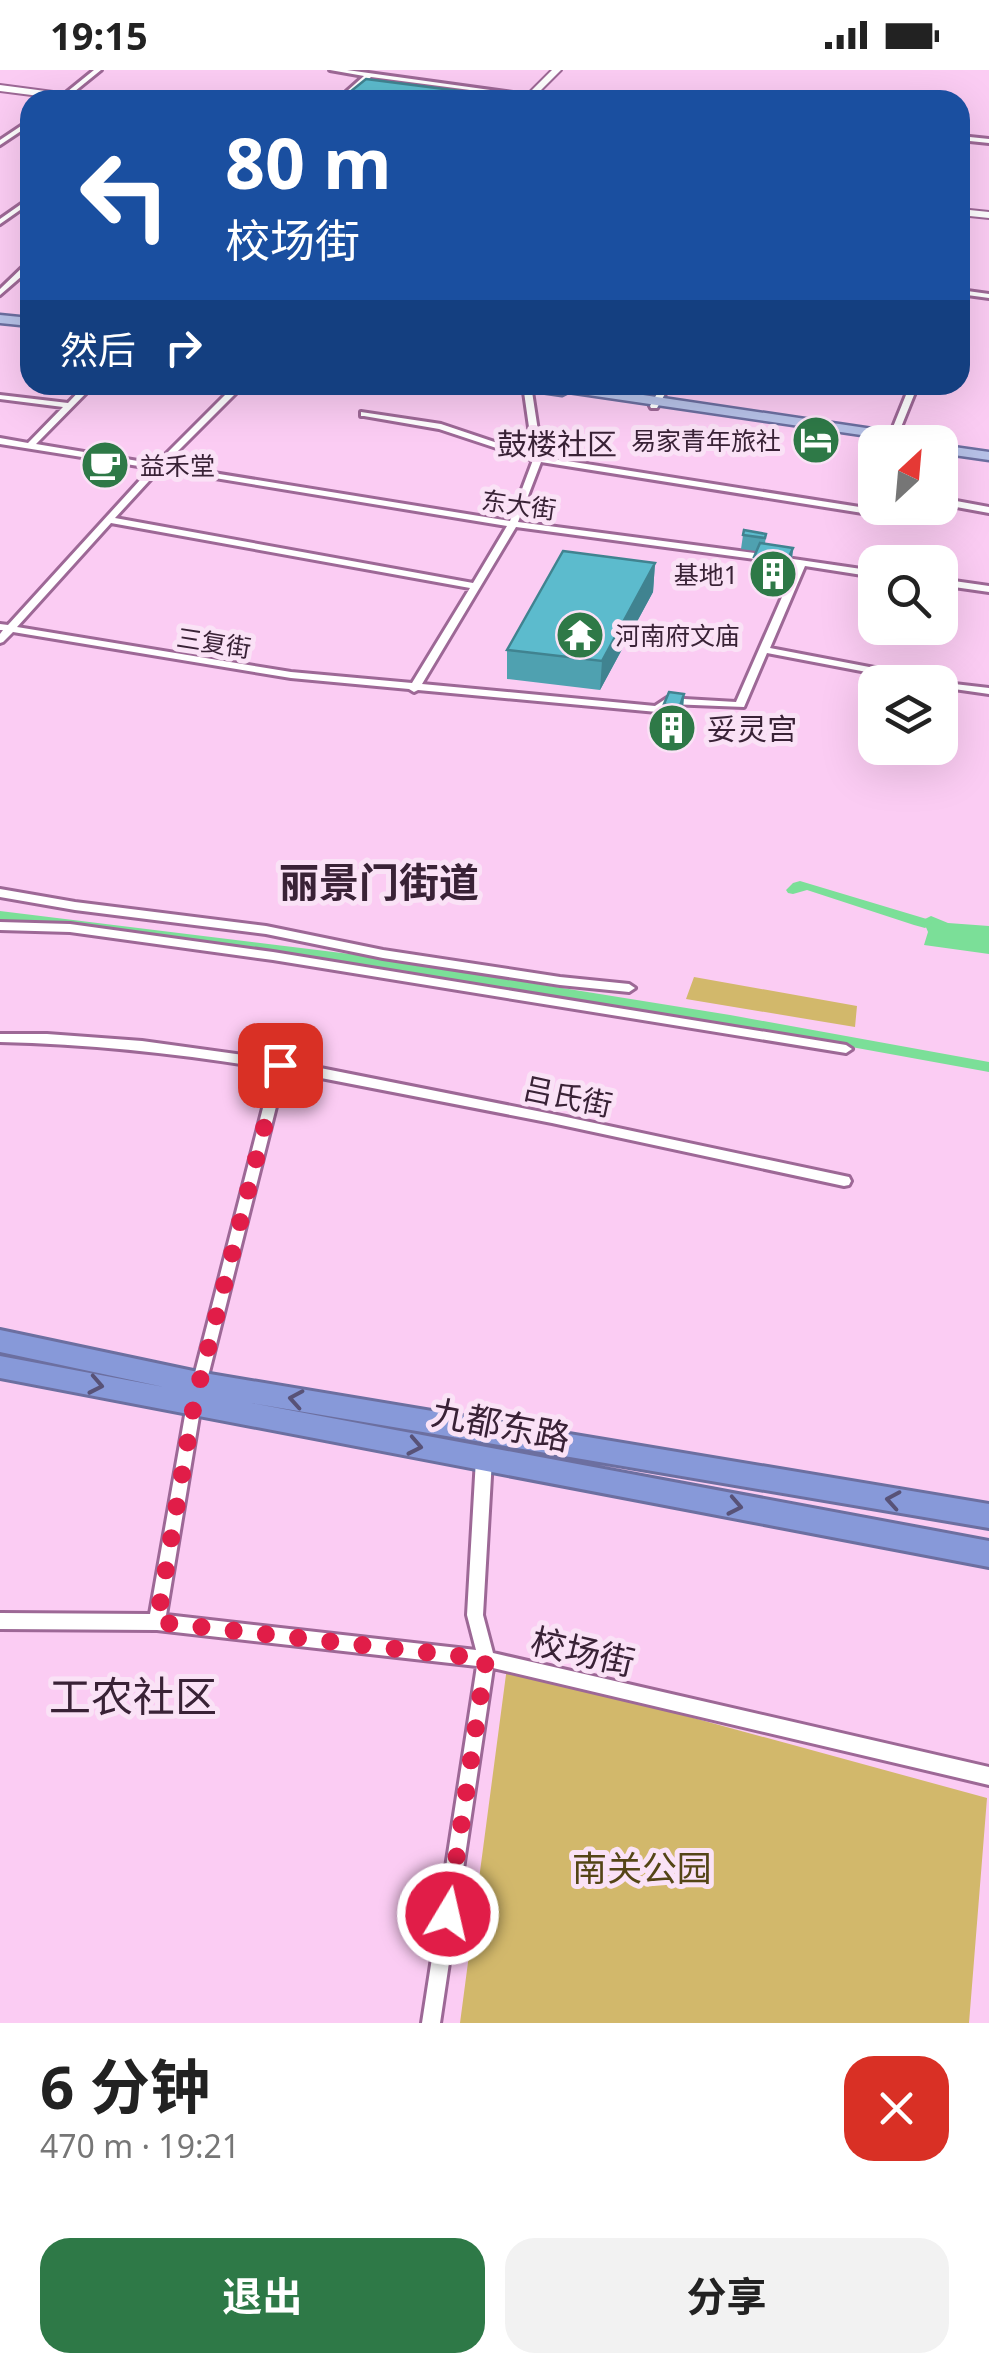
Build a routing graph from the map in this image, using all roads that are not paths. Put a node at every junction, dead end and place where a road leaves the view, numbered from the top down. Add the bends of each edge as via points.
1 (98, 70) edge
2 (333, 70) edge
3 (438, 70) edge
4 (560, 70) edge
5 (369, 75) junction
6 (424, 82) junction
7 (72, 90) edge
8 (352, 90) edge
9 (478, 90) edge
10 (539, 90) edge
11 (20, 208) edge
12 (0, 212) edge
13 (13, 213) junction
14 (20, 214) edge
15 (0, 222) edge
16 (20, 274) edge
17 (0, 293) edge
18 (81, 395) edge
19 (230, 395) edge
20 (529, 395) edge
21 (595, 395) edge
22 (608, 395) edge
23 (660, 395) edge
24 (910, 395) edge
25 (0, 397) edge
26 (655, 403) junction
27 (71, 406) junction
28 (364, 414) dead end
29 (899, 425) edge
30 (858, 435) edge
31 (0, 441) edge
32 (31, 445) junction
33 (958, 449) edge
34 (989, 453) edge
35 (543, 460) junction
36 (159, 465) junction
37 (958, 505) edge
38 (858, 509) edge
39 (989, 510) edge
40 (110, 520) junction
41 (512, 524) junction
42 (801, 564) junction
43 (858, 572) edge
44 (958, 584) edge
45 (477, 587) junction
46 (989, 588) edge
47 (5, 628) edge
48 (0, 640) edge
49 (766, 650) junction
50 (858, 668) edge
51 (958, 686) edge
52 (414, 689) junction
53 (989, 690) edge
54 (0, 893) edge
55 (0, 926) edge
56 (630, 988) dead end
57 (0, 1038) edge
58 (846, 1049) dead end
59 (280, 1065) junction
60 (844, 1181) dead end
61 (0, 1341) edge
62 (0, 1367) edge
63 (196, 1393) junction
64 (484, 1458) junction
65 (989, 1516) edge
66 (989, 1554) edge
67 (0, 1621) edge
68 (157, 1622) junction
69 (486, 1659) junction
70 (989, 1776) edge
71 (431, 2023) edge

1 - 7 street
2 - 5 street
3 - 6 street
4 - 10 street
5 - 6 street
5 - 8 street
6 - 9 street
11 - 13 street
12 - 13 street
13 - 14 street
13 - 15 street
16 - 17 street
18 - 27 street
19 - 36 street
20 - 35 street
21 - 26 main road
22 - 26 main road
23 - 26 street
24 - 29 street
25 - 27 street
26 - 30 main road
27 - 32 street
28 - 35 street via 441,427
31 - 32 street, 东大街
32 - 36 street, 东大街
33 - 34 main road
35 - 38 street
35 - 41 street
36 - 40 street
36 - 41 street, 东大街
37 - 39 street
40 - 45 street
40 - 47 street
41 - 42 street, 东大街
41 - 45 street
42 - 43 street, 东大街
42 - 49 street
44 - 46 street
45 - 52 street
47 - 48 street
47 - 52 street, 三复街
49 - 50 street
49 - 52 street, 三复街 via 740,706 667,701 658,709
51 - 53 street
54 - 56 street
55 - 58 street via 70,928 273,956
57 - 59 street, 吕氏街 via 74,1037
59 - 60 street, 吕氏街
59 - 63 street
61 - 63 highway, 九都东路
62 -> 63 highway, 九都东路
63 -> 64 highway, 九都东路
65 -> 63 highway, 九都东路
63 - 68 street
64 -> 66 highway, 九都东路
64 - 69 street via 475,1616
67 - 68 street, 校场街
68 - 69 street, 校场街
69 - 70 street, 校场街
69 - 71 street

